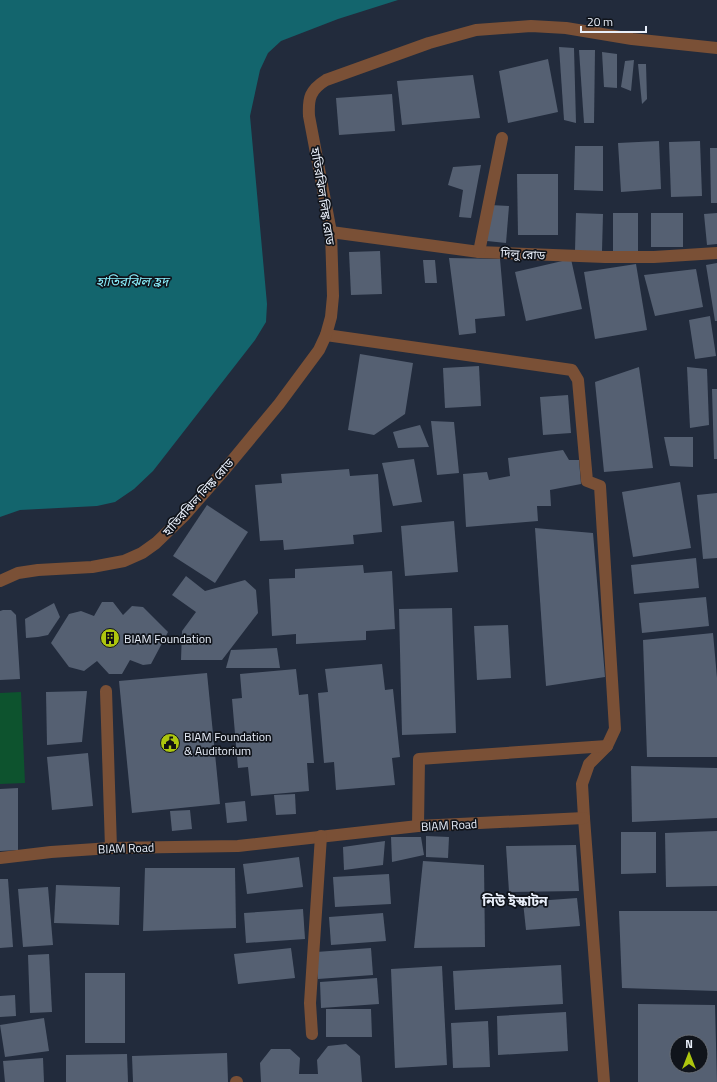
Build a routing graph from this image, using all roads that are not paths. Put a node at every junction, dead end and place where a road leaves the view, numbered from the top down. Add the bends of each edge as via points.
1 (717, 48) edge
2 (502, 138) dead end
3 (331, 232) junction
4 (479, 252) junction
5 (717, 253) edge
6 (326, 336) junction
7 (0, 581) edge
8 (106, 691) dead end
9 (607, 746) junction
10 (584, 818) junction
11 (418, 826) junction
12 (321, 836) junction
13 (111, 848) junction
14 (0, 858) edge
15 (312, 1034) dead end
16 (604, 1082) edge

1 - 3 street, হাতিরঝিল লিঙ্ক রোড via 632,39 566,28 531,26 476,30 429,43 326,80 312,92 308,104
2 - 4 street
3 - 4 street, দিলু রোড
3 - 6 street, হাতিরঝিল লিঙ্ক রোড via 333,296
4 - 5 street, দিলু রোড via 605,257 662,257
6 - 7 street, হাতিরঝিল লিঙ্ক রোড via 319,350 279,404 184,516 156,543 124,561 92,568 18,573
6 - 9 street via 572,370 578,380 587,482 600,486 615,729
8 - 13 street
9 - 10 street via 589,764 582,784
9 - 11 street via 419,759
10 - 11 street, BIAM Road
10 - 16 street
11 - 12 street, BIAM Road
12 - 13 street, BIAM Road via 238,846
12 - 15 street via 310,1003
13 - 14 street, BIAM Road

